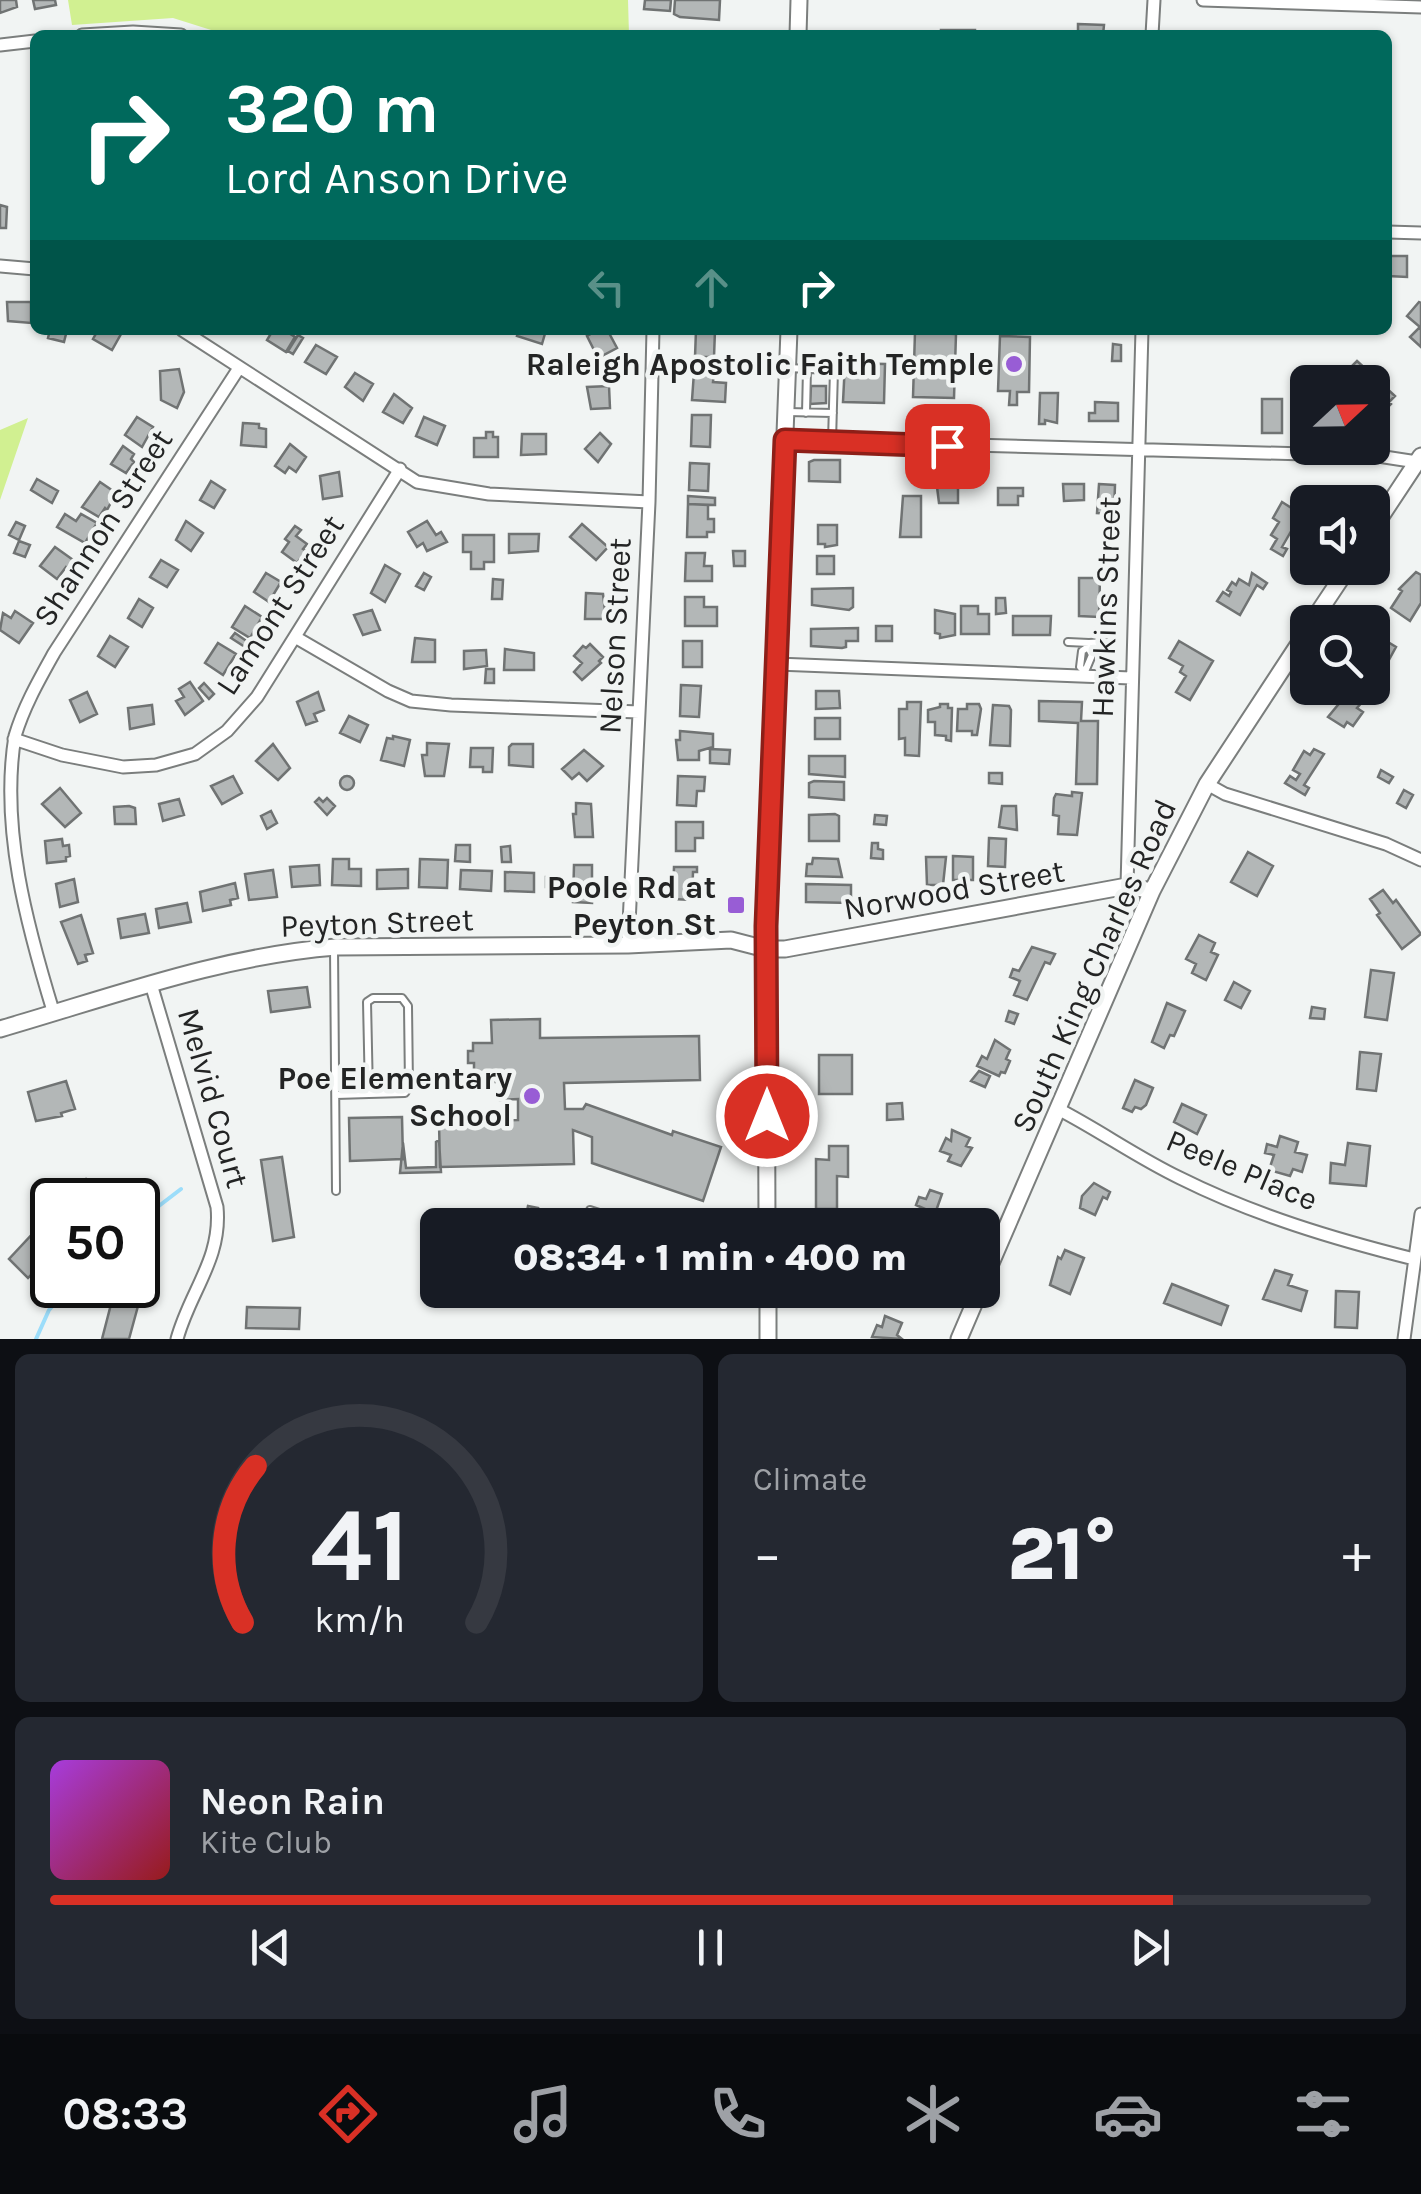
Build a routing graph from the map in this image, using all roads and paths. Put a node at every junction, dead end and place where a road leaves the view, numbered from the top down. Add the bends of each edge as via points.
1 (799, 0) edge
2 (1154, 0) edge
3 (1203, 0) edge
4 (1421, 7) edge
5 (798, 30) edge
6 (1152, 30) edge
7 (30, 41) edge
8 (0, 45) edge
9 (1392, 232) edge
10 (1421, 233) edge
11 (0, 266) edge
12 (30, 269) edge
13 (190, 335) edge
14 (653, 335) edge
15 (789, 335) edge
16 (1142, 335) edge
17 (239, 368) junction
18 (787, 368) junction
19 (807, 369) junction
20 (786, 412) junction
21 (806, 413) junction
22 (833, 413) junction
23 (785, 440) junction
24 (832, 442) junction
25 (1138, 452) junction
26 (1419, 459) edge
27 (400, 469) junction
28 (649, 502) junction
29 (1390, 503) edge
30 (295, 636) junction
31 (1068, 642) dead end
32 (1105, 642) dead end
33 (1088, 645) junction
34 (1290, 658) edge
35 (777, 664) junction
36 (1084, 673) junction
37 (1131, 678) junction
38 (639, 712) junction
39 (14, 739) junction
40 (1208, 784) junction
41 (1421, 860) edge
42 (1127, 886) junction
43 (1152, 891) junction
44 (628, 945) junction
45 (334, 947) junction
46 (766, 949) junction
47 (151, 984) junction
48 (54, 1014) junction
49 (0, 1029) edge
50 (370, 1094) junction
51 (336, 1095) junction
52 (1058, 1109) junction
53 (336, 1190) dead end
54 (768, 1208) edge
55 (1421, 1214) edge
56 (1000, 1243) edge
57 (1414, 1259) junction
58 (768, 1308) edge
59 (972, 1308) edge
60 (176, 1339) edge
61 (768, 1339) edge
62 (959, 1339) edge
63 (1404, 1339) edge

1 - 5 street
2 - 6 street
3 - 4 street
7 - 8 street
9 - 10 street
11 - 12 street
13 - 17 street
14 - 28 street, Nelson Street
15 - 18 street
16 - 25 street, Hawkins Street
17 - 27 street
17 - 39 street, Shannon Street via 54,653
18 - 19 lane
18 - 20 street
19 - 21 lane
19 - 22 lane via 834,370
20 - 21 lane
20 - 23 street
21 - 22 lane
22 - 24 lane
23 - 24 street
23 - 35 street
24 - 25 street
25 - 26 street
25 - 37 street, Hawkins Street
26 - 29 street
27 - 28 street via 441,488
27 - 30 street, Lamont Street
28 - 38 street, Nelson Street
30 - 38 street via 411,701
30 - 39 street, Lamont Street via 257,697 195,754 123,766
31 - 33 lane
32 - 33 lane
33 - 36 lane via 1092,655
34 - 40 street, South King Charles Road
35 - 36 street
35 - 46 street
36 - 37 street
37 - 42 street, Hawkins Street
38 - 44 street, Nelson Street
39 - 48 street, Shannon Street via 6,820 10,858
40 - 41 street
40 - 43 street, South King Charles Road
42 - 43 street, Norwood Street
42 - 46 street, Norwood Street
43 - 52 street, South King Charles Road
44 - 45 street, Peyton Street
44 - 46 street, Peyton Street via 731,940
45 - 47 street, Peyton Street via 230,961
45 - 51 lane
46 - 54 street
47 - 48 street, Peyton Street
47 - 60 street, Melvid Court via 220,1231
48 - 49 street, Peyton Street
50 - 50 lane via 409,1090 408,1006 402,998 367,1002
50 - 51 lane
51 - 53 lane
52 - 56 street, South King Charles Road
52 - 57 street, Peele Place via 1178,1178 1273,1218
55 - 57 street
57 - 63 street
58 - 61 street
59 - 62 street, South King Charles Road

